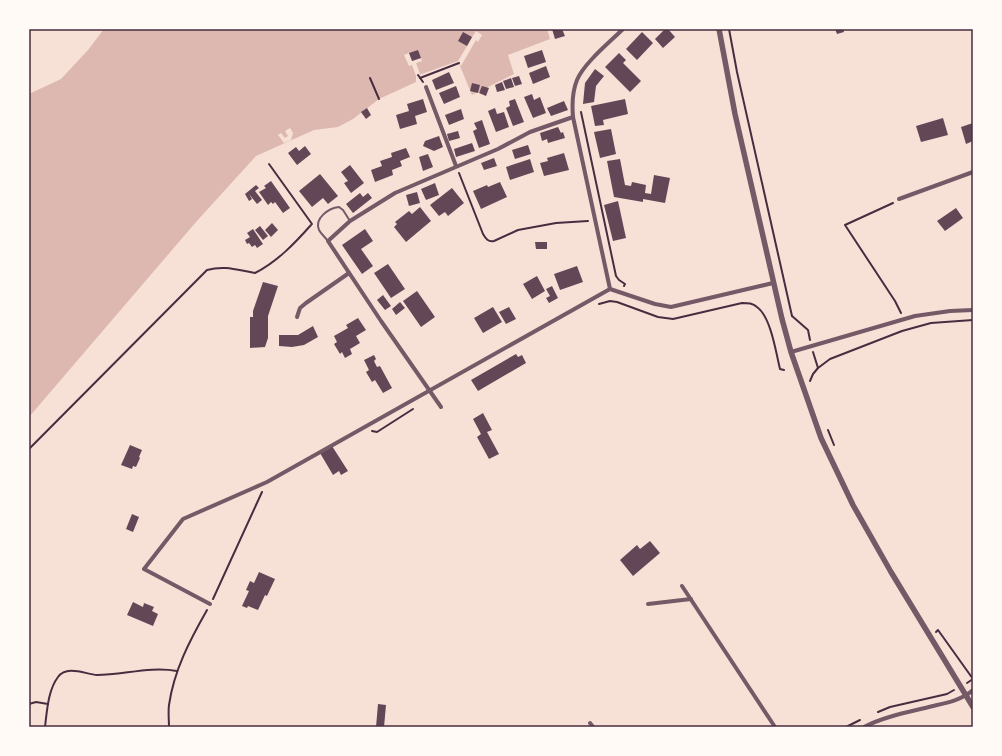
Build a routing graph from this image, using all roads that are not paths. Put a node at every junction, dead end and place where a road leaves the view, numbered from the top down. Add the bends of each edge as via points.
1 (623, 29) edge
2 (718, 29) edge
3 (426, 87) dead end
4 (573, 117) junction
5 (456, 166) junction
6 (973, 172) edge
7 (900, 200) road end
8 (350, 221) junction
9 (328, 241) junction
10 (349, 272) junction
11 (773, 283) junction
12 (610, 289) junction
13 (973, 310) edge
14 (297, 317) dead end
15 (791, 352) junction
16 (430, 390) junction
17 (441, 407) dead end
18 (682, 586) dead end
19 (690, 599) junction
20 (210, 604) road end
21 (648, 604) dead end
22 (973, 690) edge
23 (973, 707) edge
24 (775, 727) edge
25 (864, 727) edge

1 - 4 street via 584,68 577,80 573,92
2 - 11 street
3 - 5 street
4 - 5 street via 530,132 498,149
4 - 12 street
5 - 8 street via 395,193
6 - 7 street
8 - 9 street
8 - 9 lane via 339,207 323,214 318,224 319,230
9 - 10 street
10 - 14 street via 300,308
10 - 16 street
11 - 12 street via 671,307
11 - 15 street
12 - 16 street
13 - 15 street via 915,316
15 - 23 street via 821,438 853,505
16 - 17 street
16 - 20 street via 267,482 183,519 144,569
18 - 19 street
19 - 21 street
19 - 24 street
22 - 25 street via 950,702 889,717

